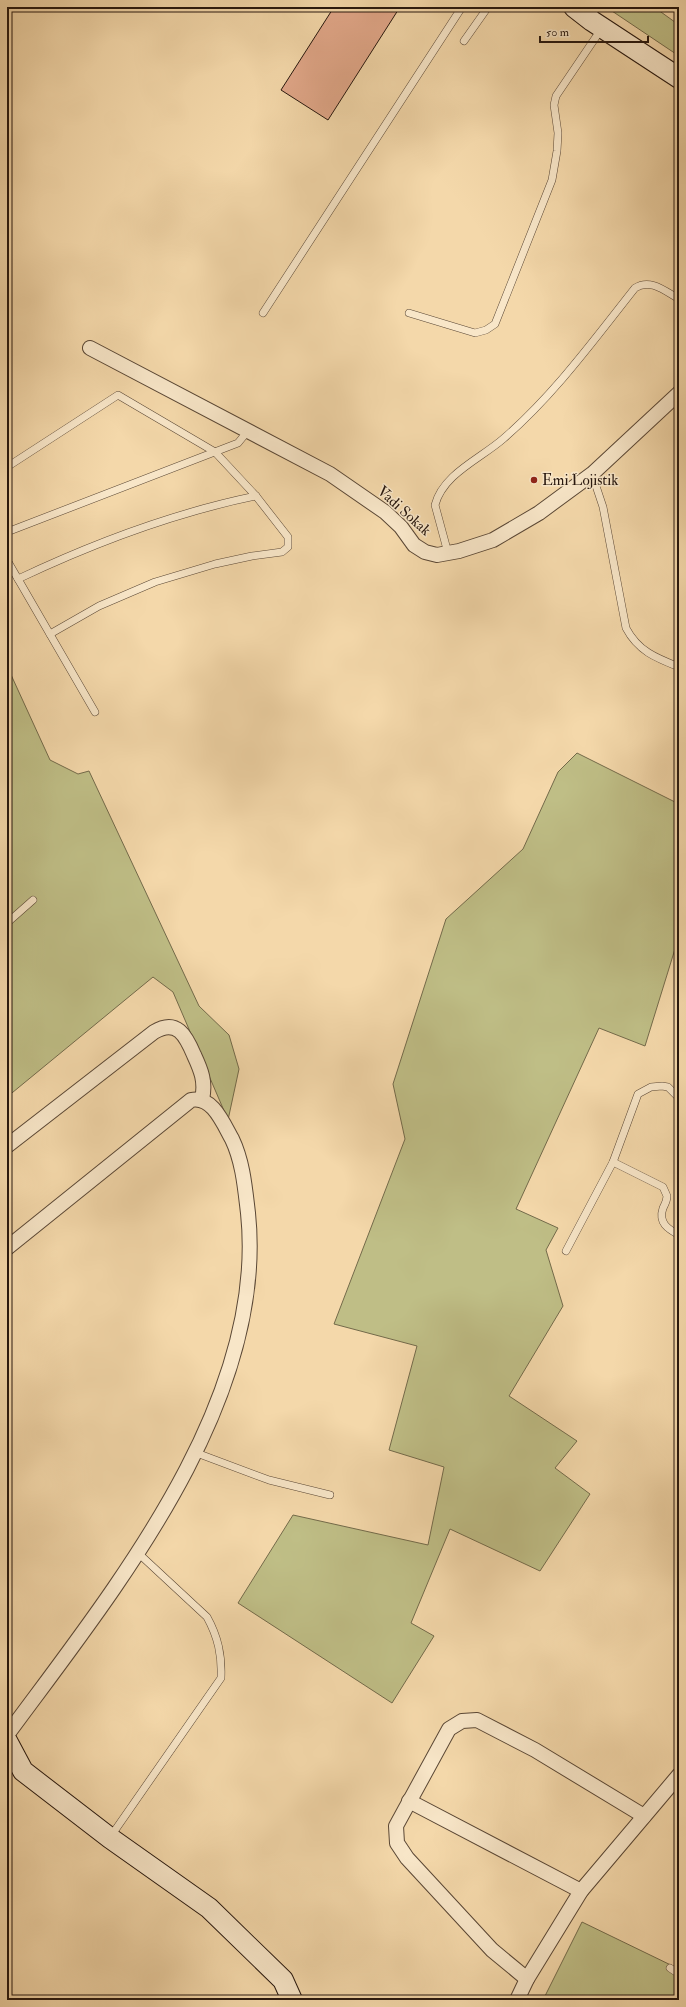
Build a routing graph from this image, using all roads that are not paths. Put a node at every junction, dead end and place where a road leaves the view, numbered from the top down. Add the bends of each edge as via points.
1 (462, 7) edge
2 (488, 7) edge
3 (574, 7) edge
4 (602, 28) junction
5 (464, 41) dead end
6 (679, 78) edge
7 (679, 299) edge
8 (263, 313) dead end
9 (409, 313) dead end
10 (90, 348) dead end
11 (679, 393) edge
12 (247, 432) junction
13 (215, 452) junction
14 (7, 467) edge
15 (592, 474) junction
16 (256, 496) junction
17 (7, 532) edge
18 (448, 553) junction
19 (7, 560) edge
20 (18, 579) junction
21 (50, 634) junction
22 (679, 667) edge
23 (95, 712) dead end
24 (33, 900) dead end
25 (7, 923) edge
26 (679, 1098) edge
27 (202, 1099) junction
28 (7, 1146) edge
29 (613, 1162) junction
30 (679, 1235) edge
31 (7, 1248) edge
32 (566, 1251) dead end
33 (194, 1452) junction
34 (330, 1495) dead end
35 (137, 1552) junction
36 (7, 1735) edge
37 (7, 1741) edge
38 (679, 1775) edge
39 (409, 1801) junction
40 (644, 1816) junction
41 (110, 1838) junction
42 (581, 1891) junction
43 (670, 1968) dead end
44 (679, 1974) edge
45 (527, 1979) junction
46 (292, 2000) edge
47 (517, 2000) edge

1 - 8 lane
2 - 5 lane
3 - 4 street
4 - 6 street
4 - 9 lane via 556,96 554,105 558,151 552,180 494,324 486,330 474,333
7 - 18 lane via 653,284 643,284 635,288 545,399 503,440 444,484 435,505
10 - 12 street, Vadi Sokak
11 - 15 street, Vadi Sokak
12 - 13 lane via 238,443
12 - 18 street, Vadi Sokak via 349,486 396,522 420,548 437,555
13 - 14 lane via 118,395
13 - 16 lane
13 - 17 lane
15 - 18 street, Vadi Sokak via 539,513 493,540
15 - 22 lane via 603,507 626,628 647,653
16 - 20 lane via 203,508 127,533
16 - 21 lane via 288,537 288,547 282,552 215,564 155,582 100,606
19 - 20 lane
20 - 21 lane
21 - 23 lane
24 - 25 lane
26 - 29 lane via 668,1087 662,1086 651,1087 638,1094
27 - 28 street via 204,1078 187,1038 180,1031 164,1027 154,1032
27 - 31 street via 196,1098 186,1102
27 - 33 street via 211,1105 232,1140 238,1156 245,1190 250,1262 245,1311 235,1353
29 - 30 lane via 663,1187 667,1196 662,1213 664,1224 666,1229
29 - 32 lane
33 - 34 lane via 269,1480
33 - 35 street via 175,1490
35 - 36 street
35 - 41 lane via 207,1617 221,1651 221,1678
37 - 41 street via 23,1771
38 - 40 street
39 - 40 street via 449,1729 462,1721 477,1720 535,1750
39 - 42 street
39 - 45 street via 396,1826 395,1838 399,1848 492,1950
40 - 42 street
41 - 46 street via 209,1908 283,1980
42 - 45 street
43 - 44 lane
45 - 47 street

